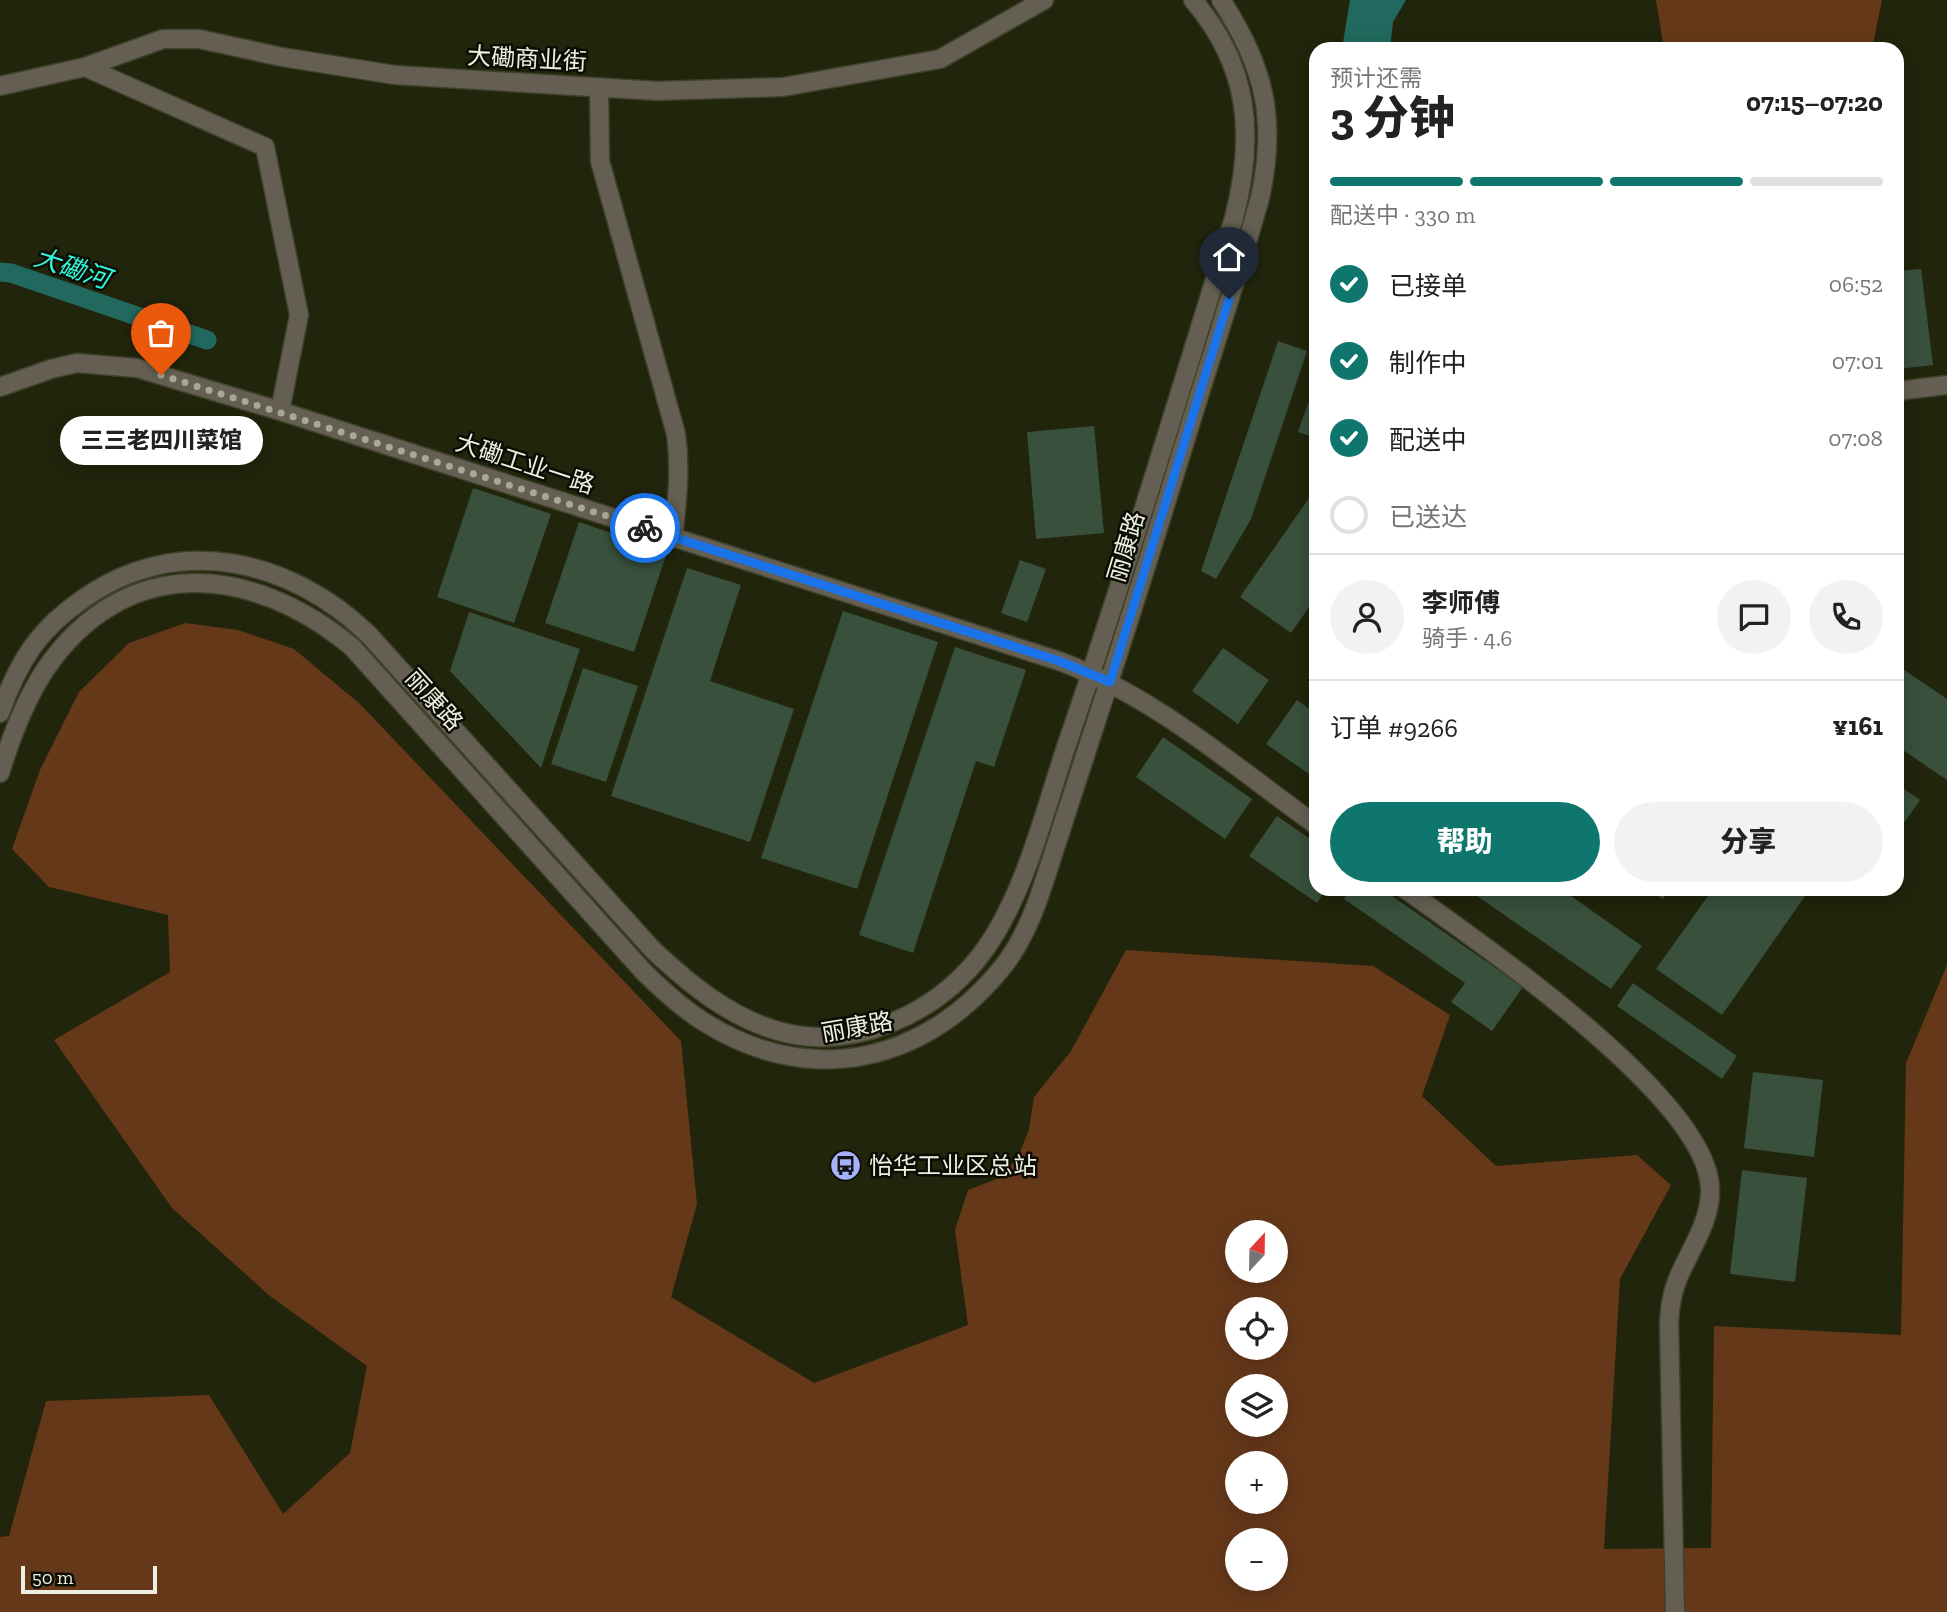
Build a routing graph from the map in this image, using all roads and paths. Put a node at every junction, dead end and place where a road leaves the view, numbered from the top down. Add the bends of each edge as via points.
1 (1044, 0) edge
2 (1193, 0) edge
3 (1221, 0) edge
4 (85, 67) junction
5 (0, 86) edge
6 (599, 88) junction
7 (1947, 385) edge
8 (0, 387) edge
9 (1904, 390) edge
10 (280, 411) junction
11 (673, 537) junction
12 (1091, 673) junction
13 (1110, 682) junction
14 (0, 713) edge
15 (0, 773) edge
16 (1309, 820) edge
17 (1419, 896) edge
18 (1675, 1612) edge

1 - 6 street, 大磡商业街 via 940,59 783,87
2 - 12 street, 丽康路 via 1224,44 1238,79 1247,137 1244,177
3 - 13 street, 丽康路 via 1247,46 1266,104 1264,178
4 - 5 street, 大磡商业街
4 - 6 street, 大磡商业街 via 163,39 200,39 395,75
4 - 10 street via 265,147 299,316
6 - 11 street via 600,161 680,457
7 - 9 street
8 - 10 street, 大磡工业一路 via 51,369 102,363 137,368
10 - 11 street, 大磡工业一路
11 - 12 street, 大磡工业一路
12 - 13 street, 大磡工业一路
12 - 14 street, 丽康路 via 1024,869 980,956 946,990 905,1017 859,1033 831,1036 775,1030 729,1009 683,977 369,635 327,601 289,579 243,565 205,561 160,564 118,578 73,606 39,639
13 - 15 street, 丽康路 via 1045,877 1007,961 977,994 934,1029 893,1049 848,1059 804,1059 770,1052 729,1036 686,1010 643,971 352,647 312,617 268,595 227,585 182,584 135,594 104,611 65,645 45,671 22,714
13 - 16 street, 大磡工业一路 via 1161,713
17 - 18 street via 1510,965 1642,1076 1681,1122 1705,1163 1710,1203 1678,1278 1669,1322

